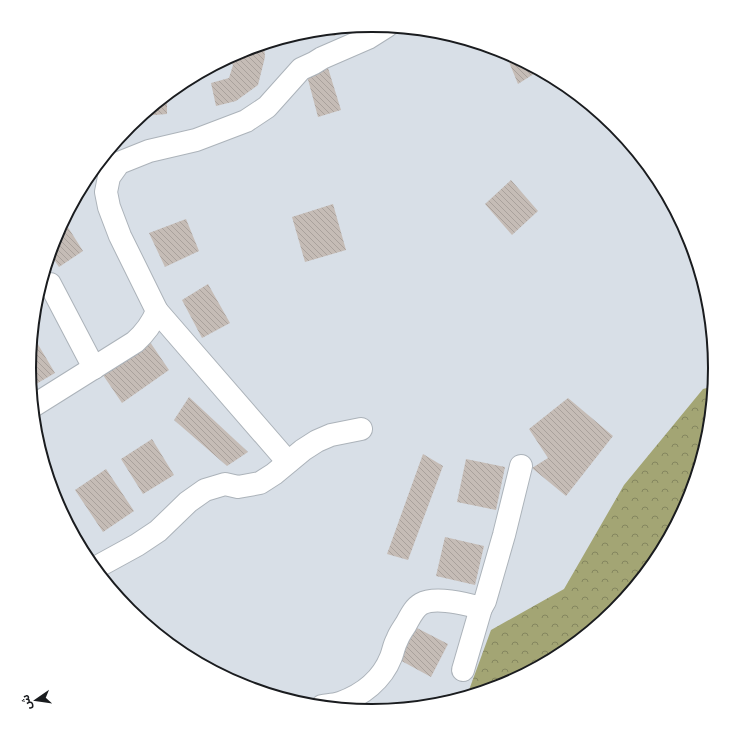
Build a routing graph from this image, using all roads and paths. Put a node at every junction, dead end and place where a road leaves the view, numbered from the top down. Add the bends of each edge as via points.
1 (377, 32) edge
2 (50, 284) dead end
3 (157, 311) junction
4 (94, 368) junction
5 (38, 403) edge
6 (361, 429) dead end
7 (288, 462) junction
8 (521, 466) dead end
9 (100, 565) edge
10 (481, 608) junction
11 (464, 670) dead end
12 (343, 702) edge

1 - 3 street via 301,69 267,107 246,121 196,140 149,151 118,163 109,177 106,192 109,207 120,236
2 - 4 street
3 - 4 street via 146,332 135,342
3 - 7 street
4 - 5 street
6 - 7 street via 317,440
7 - 9 street via 260,483 238,486 225,484 205,490 188,502 158,531
8 - 10 street via 504,535
10 - 11 street
10 - 12 street via 441,601 421,604 397,639 384,672 373,684

